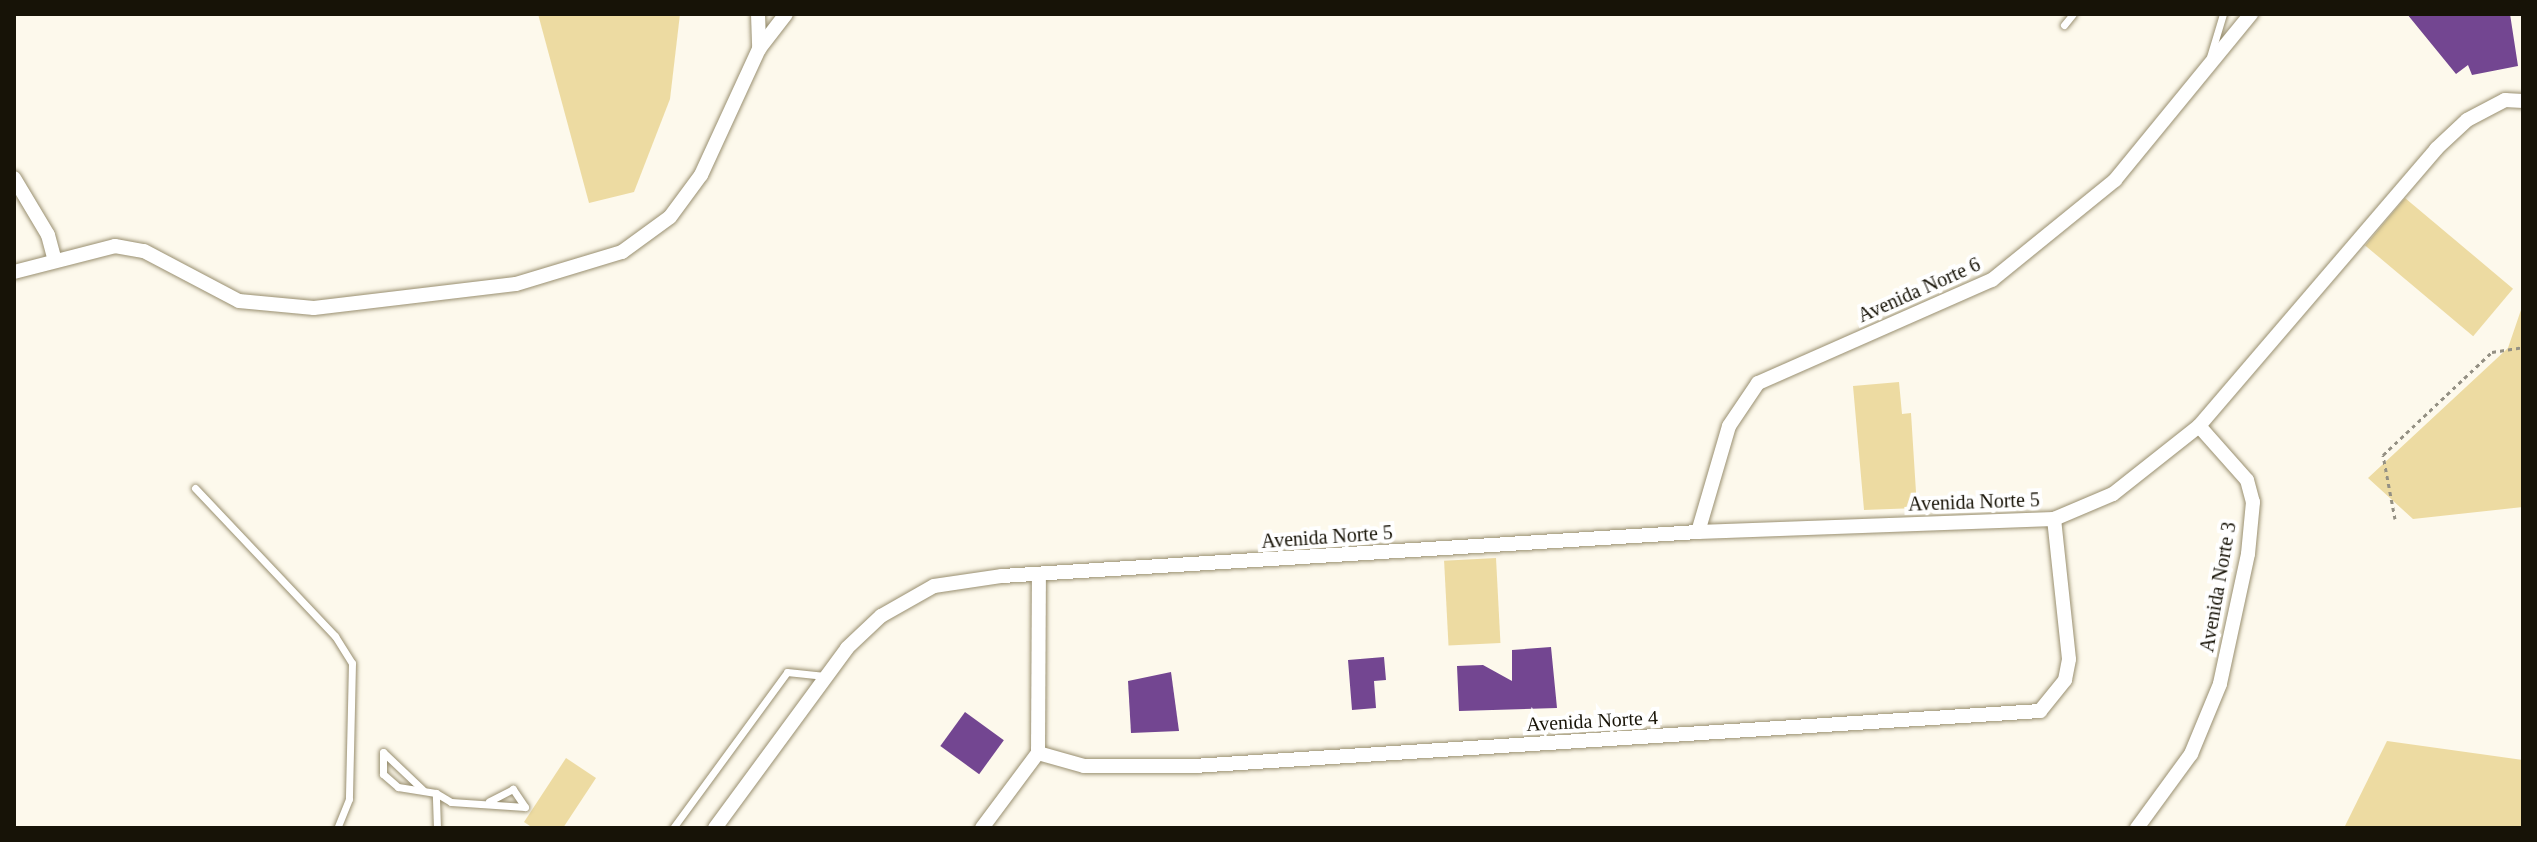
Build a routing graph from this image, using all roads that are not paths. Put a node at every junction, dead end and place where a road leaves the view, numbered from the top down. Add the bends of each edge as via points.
1 (758, 14) edge
2 (786, 14) edge
3 (2073, 14) edge
4 (2223, 14) edge
5 (2251, 14) edge
6 (2064, 25) dead end
7 (759, 49) junction
8 (2206, 70) junction
9 (2523, 101) edge
10 (14, 178) edge
11 (54, 258) junction
12 (14, 272) edge
13 (2199, 426) junction
14 (195, 488) dead end
15 (2054, 519) junction
16 (1698, 532) junction
17 (1039, 576) junction
18 (825, 676) junction
19 (1038, 753) junction
20 (423, 790) junction
21 (436, 793) junction
22 (489, 801) junction
23 (337, 828) edge
24 (437, 828) edge
25 (673, 828) edge
26 (715, 828) edge
27 (982, 828) edge
28 (2137, 828) edge

1 - 7 street
2 - 7 street
3 - 6 lane
4 - 8 lane
5 - 8 street, Avenida Norte 6
7 - 11 street via 701,175 670,217 622,252 516,284 395,302 273,307 239,301 144,251 115,246
8 - 16 street, Avenida Norte 6 via 2115,180 1992,280 1758,383 1729,426
9 - 13 street via 2505,100 2467,120 2436,149
10 - 11 street via 48,235
11 - 12 street
13 - 15 street via 2113,494
13 - 28 street, Avenida Norte 3 via 2247,480 2248,554 2220,684 2191,754
14 - 23 lane via 335,636 352,663 349,799
15 - 16 street, Avenida Norte 5
15 - 19 street, Avenida Norte 4 via 2069,659 2065,680 2040,711 1194,766 1084,766
16 - 17 street, Avenida Norte 5
17 - 18 street, Avenida Norte 5 via 934,586 881,616
17 - 19 street
18 - 25 lane via 787,672
18 - 26 street, Avenida Norte 5
19 - 27 street
20 - 20 lane via 390,751 383,752 383,774 398,787
20 - 21 lane
21 - 22 lane via 451,802
21 - 24 lane
22 - 22 lane via 512,810 525,807 513,789

